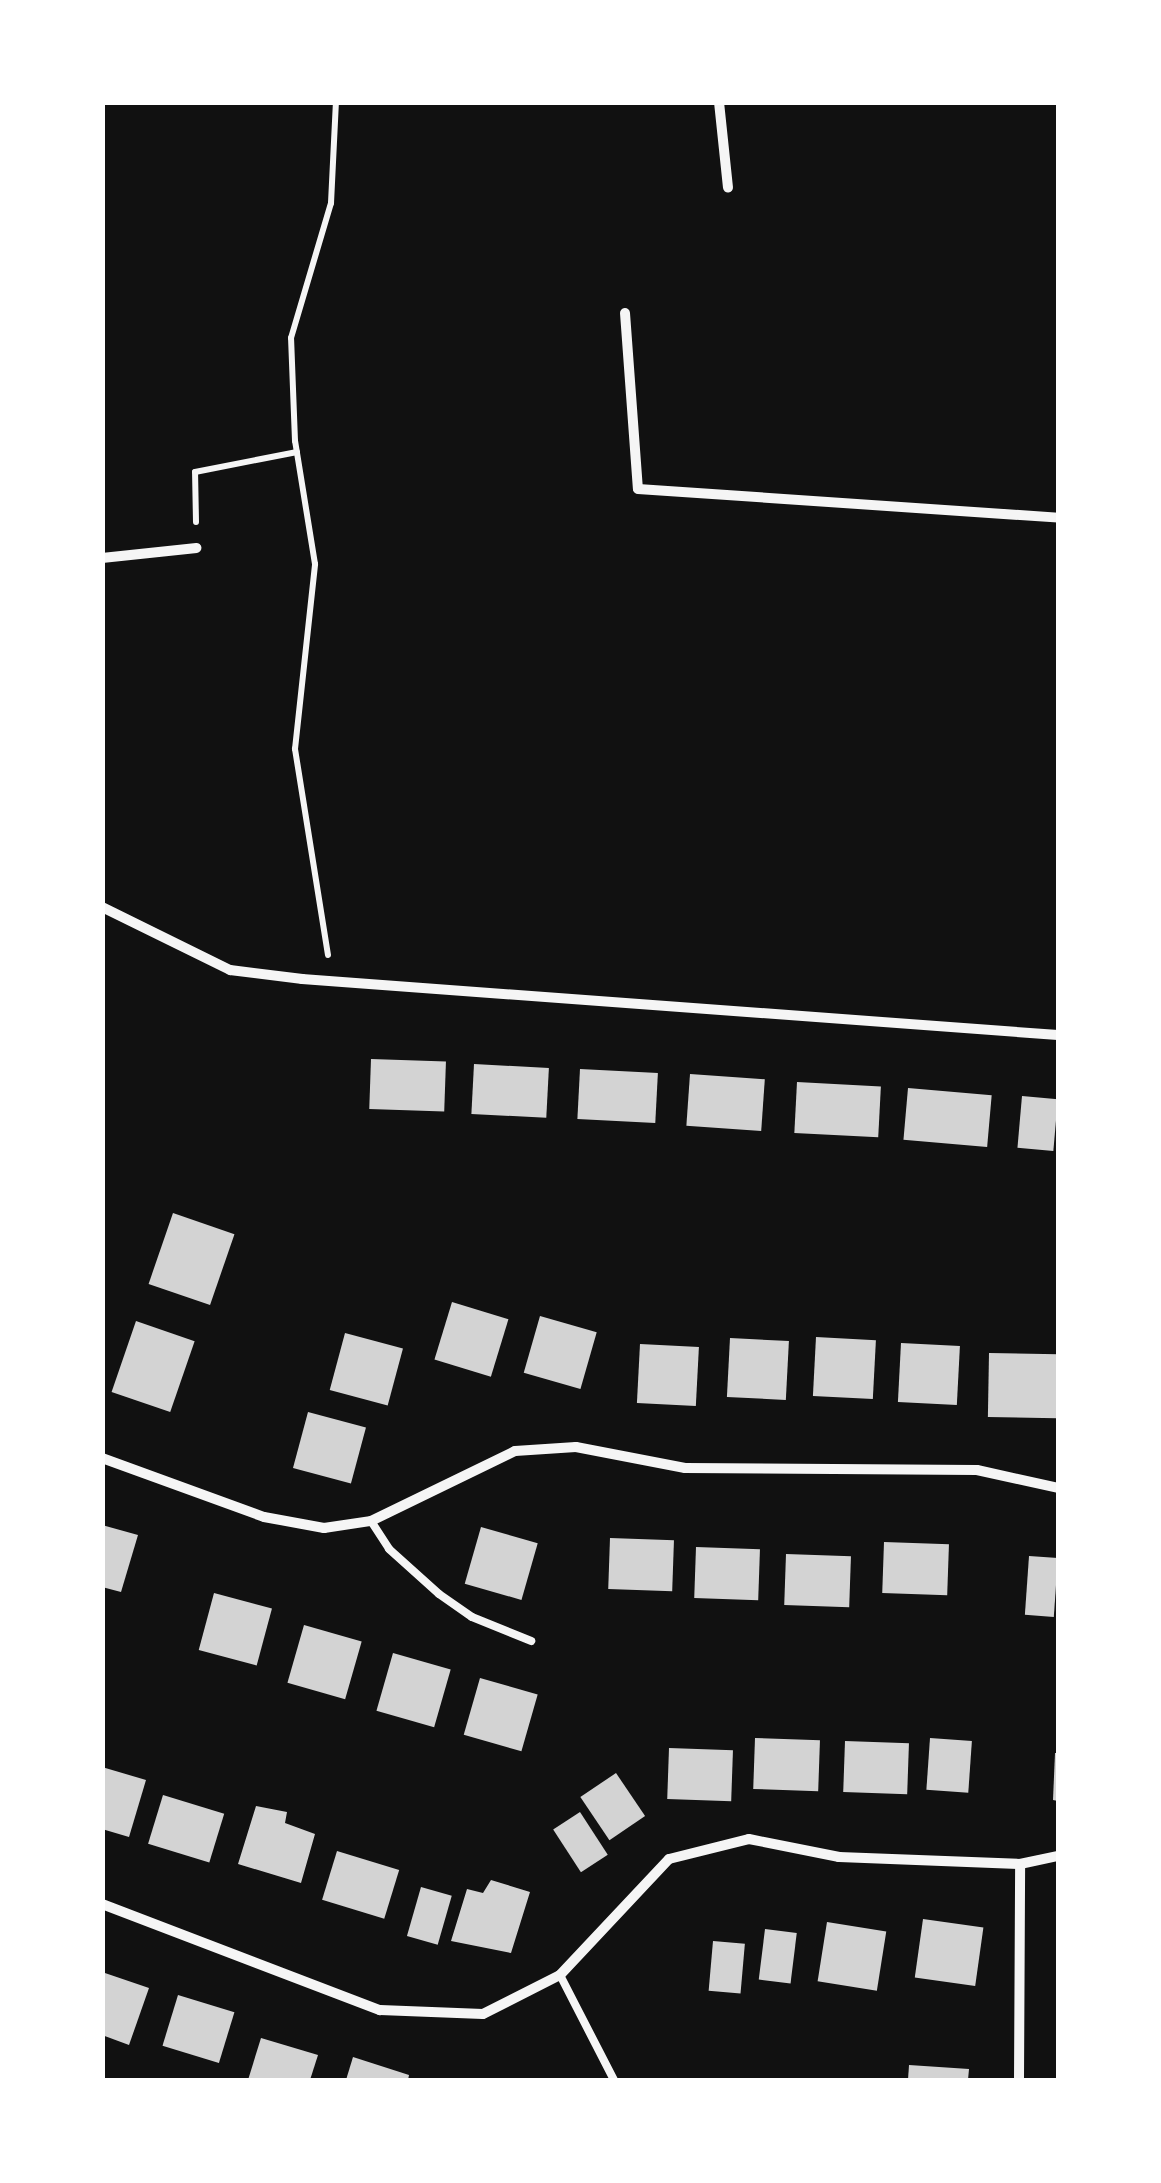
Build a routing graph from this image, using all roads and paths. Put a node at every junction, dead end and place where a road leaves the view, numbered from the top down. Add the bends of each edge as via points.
1 (336, 102) edge
2 (719, 102) edge
3 (728, 188) dead end
4 (625, 313) dead end
5 (297, 452) junction
6 (1058, 518) edge
7 (196, 548) joint
8 (102, 558) edge
9 (102, 906) edge
10 (332, 982) junction
11 (1058, 1035) edge
12 (102, 1458) edge
13 (1058, 1488) edge
14 (371, 1521) junction
15 (532, 1641) dead end
16 (1058, 1856) edge
17 (1020, 1864) junction
18 (102, 1904) edge
19 (560, 1974) junction
20 (614, 2080) edge
21 (1019, 2080) edge

1 - 5 path via 331,204 291,338
2 - 3 street
4 - 6 street via 638,489
5 - 7 path via 195,472
5 - 10 path via 315,564 295,750
7 - 8 street
9 - 10 street via 230,970
10 - 11 street
12 - 14 street via 264,1517 324,1528
13 - 14 street via 978,1470 685,1468 576,1447 515,1451
14 - 15 lane via 389,1549 440,1594 472,1616
16 - 17 street
17 - 19 street via 839,1857 749,1839 668,1858
17 - 21 street
18 - 19 street via 380,2010 483,2014
19 - 20 lane

